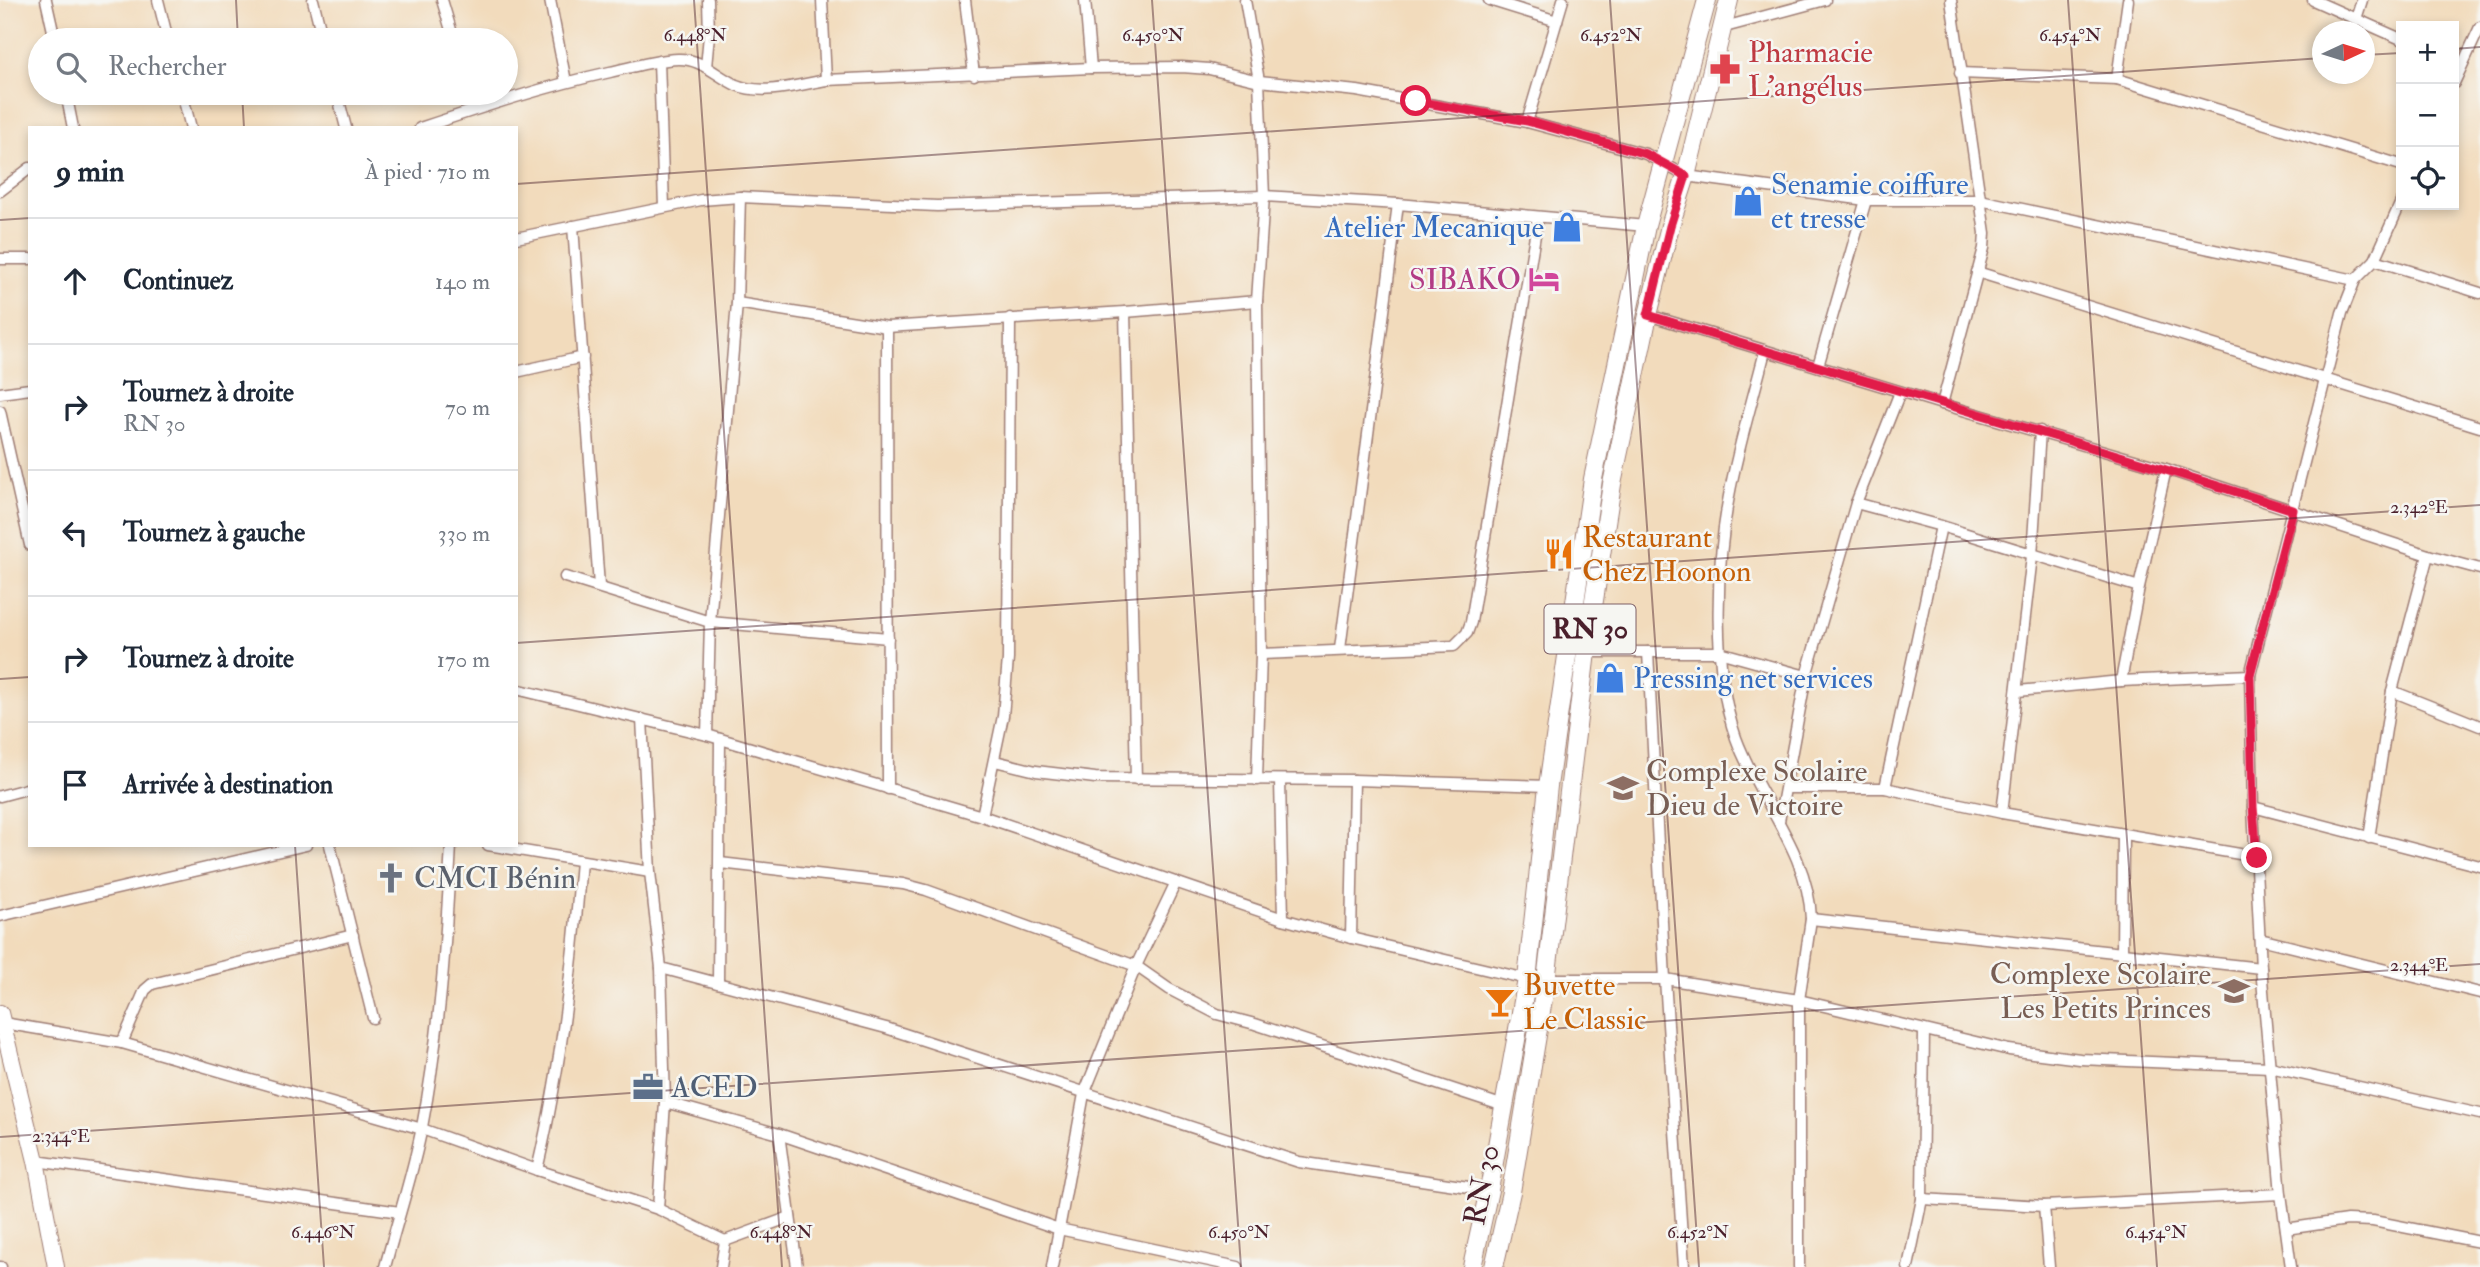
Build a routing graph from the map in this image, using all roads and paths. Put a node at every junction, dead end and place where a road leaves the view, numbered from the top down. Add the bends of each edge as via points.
1 (46, 0) edge
2 (158, 0) edge
3 (313, 0) edge
4 (442, 0) edge
5 (550, 0) edge
6 (708, 0) edge
7 (822, 0) edge
8 (965, 0) edge
9 (1085, 0) edge
10 (1245, 0) edge
11 (1489, 0) edge
12 (1563, 0) edge
13 (1707, 0) edge
14 (1729, 0) edge
15 (1825, 0) edge
16 (1951, 0) edge
17 (2128, 0) edge
18 (2314, 0) edge
19 (2362, 0) edge
20 (2356, 19) junction
21 (1557, 21) junction
22 (2480, 27) edge
23 (52, 28) edge
24 (165, 28) edge
25 (320, 28) edge
26 (450, 28) edge
27 (1721, 28) junction
28 (2396, 36) edge
29 (659, 61) junction
30 (2459, 61) edge
31 (706, 67) junction
32 (1091, 68) junction
33 (1960, 73) junction
34 (974, 75) junction
35 (2117, 79) junction
36 (826, 80) junction
37 (1259, 81) junction
38 (566, 82) junction
39 (518, 96) edge
40 (68, 105) edge
41 (185, 105) edge
42 (340, 105) edge
43 (474, 105) edge
44 (488, 105) edge
45 (475, 109) junction
46 (1527, 121) junction
47 (73, 126) edge
48 (190, 126) edge
49 (345, 126) edge
50 (426, 126) edge
51 (1664, 163) junction
52 (2396, 163) edge
53 (28, 170) edge
54 (1686, 176) junction
55 (0, 191) edge
56 (1264, 196) junction
57 (740, 197) junction
58 (1866, 200) junction
59 (1980, 200) junction
60 (1398, 204) junction
61 (664, 207) junction
62 (2397, 210) edge
63 (1538, 217) junction
64 (573, 226) junction
65 (1646, 226) junction
66 (518, 238) edge
67 (28, 259) edge
68 (0, 260) edge
69 (2375, 260) junction
70 (1977, 272) junction
71 (2355, 280) junction
72 (2480, 293) edge
73 (1257, 301) junction
74 (737, 303) junction
75 (1125, 312) junction
76 (1648, 315) junction
77 (1010, 318) junction
78 (887, 327) junction
79 (1765, 351) junction
80 (583, 357) junction
81 (1818, 366) junction
82 (518, 372) edge
83 (2327, 380) junction
84 (28, 389) edge
85 (1900, 391) junction
86 (0, 393) edge
87 (1942, 404) junction
88 (0, 411) edge
89 (2480, 427) edge
90 (2040, 431) junction
91 (2166, 469) junction
92 (1856, 503) junction
93 (2293, 510) junction
94 (1941, 526) junction
95 (28, 536) edge
96 (2428, 555) junction
97 (2032, 556) junction
98 (2480, 569) edge
99 (565, 576) dead end
100 (599, 586) junction
101 (2139, 587) junction
102 (710, 622) junction
103 (888, 638) junction
104 (1340, 649) junction
105 (1586, 652) junction
106 (1648, 652) junction
107 (1719, 652) junction
108 (1261, 654) junction
109 (2250, 675) junction
110 (1807, 676) junction
111 (2121, 681) junction
112 (518, 689) edge
113 (2018, 691) junction
114 (2392, 691) junction
115 (642, 719) junction
116 (2480, 726) edge
117 (707, 735) junction
118 (720, 739) junction
119 (995, 761) junction
120 (1136, 779) junction
121 (1256, 780) junction
122 (1280, 780) junction
123 (1354, 780) junction
124 (1548, 786) junction
125 (1787, 788) junction
126 (1885, 788) junction
127 (28, 789) edge
128 (888, 789) junction
129 (0, 796) edge
130 (2253, 807) junction
131 (2002, 813) junction
132 (982, 816) junction
133 (1779, 821) junction
134 (2123, 834) junction
135 (2369, 838) junction
136 (297, 847) edge
137 (331, 847) edge
138 (451, 847) edge
139 (500, 847) edge
140 (2257, 858) junction
141 (581, 861) junction
142 (720, 863) junction
143 (2480, 866) edge
144 (650, 872) junction
145 (1176, 882) junction
146 (0, 916) edge
147 (1283, 919) junction
148 (1811, 919) junction
149 (353, 935) junction
150 (1351, 938) junction
151 (2260, 939) junction
152 (2122, 954) junction
153 (1136, 966) junction
154 (661, 968) junction
155 (2261, 968) junction
156 (1527, 979) junction
157 (1665, 979) junction
158 (1546, 981) junction
159 (718, 982) junction
160 (2480, 993) edge
161 (1799, 1000) junction
162 (1, 1018) edge
163 (373, 1018) dead end
164 (1924, 1030) junction
165 (122, 1043) junction
166 (2270, 1068) junction
167 (1084, 1094) junction
168 (665, 1102) junction
169 (1504, 1106) junction
170 (2480, 1114) edge
171 (422, 1129) junction
172 (779, 1134) junction
173 (36, 1161) junction
174 (537, 1170) junction
175 (1489, 1190) junction
176 (2281, 1194) junction
177 (1922, 1199) junction
178 (2044, 1206) junction
179 (659, 1209) junction
180 (400, 1212) junction
181 (790, 1217) junction
182 (1059, 1229) junction
183 (2286, 1229) junction
184 (725, 1241) junction
185 (2480, 1242) edge
186 (56, 1267) edge
187 (385, 1267) edge
188 (721, 1267) edge
189 (797, 1267) edge
190 (1052, 1267) edge
191 (1238, 1267) edge
192 (1472, 1267) edge
193 (1494, 1267) edge
194 (1684, 1267) edge
195 (1799, 1267) edge
196 (1908, 1267) edge
197 (2049, 1267) edge
198 (2291, 1267) edge

1 - 23 street
2 - 24 street
3 - 25 street
4 - 26 street
5 - 38 street
6 - 31 street
7 - 36 street
8 - 34 street
9 - 32 street
10 - 37 street
11 - 21 street
12 - 21 street
13 - 51 main road, RN 30
14 - 27 main road, RN 30 / RN 30
15 - 27 street
16 - 33 street
17 - 35 street
18 - 20 street
19 - 20 street
20 - 28 street
21 - 46 street
22 - 30 street
27 - 54 main road, RN 30 / RN 30
29 - 31 street via 688,60
29 - 38 street
29 - 61 street
31 - 36 street via 754,89
32 - 34 street
32 - 37 street via 1182,66
33 - 35 street
33 - 59 street
34 - 36 street
35 - 52 street
37 - 46 street via 1357,91
37 - 56 street
38 - 39 street
40 - 47 street
41 - 48 street
42 - 49 street
43 - 45 street
44 - 45 street
45 - 50 street
46 - 51 street
51 - 54 street
51 - 65 main road, RN 30
53 - 55 street
54 - 58 street
54 - 76 main road, RN 30 / RN 30
56 - 57 street via 937,206
56 - 60 street
56 - 73 street
57 - 61 street
57 - 74 street
58 - 59 street
58 - 81 street
59 - 70 street via 1985,233
59 - 71 street
60 - 63 street
60 - 104 street
61 - 64 street
62 - 69 street
63 - 65 street
63 - 104 street via 1467,633 1454,646
64 - 66 street
64 - 80 street
65 - 124 main road, RN 30 via 1593,479
67 - 68 street
69 - 71 street
69 - 72 street
70 - 83 street
70 - 87 street
71 - 83 street via 2342,313
73 - 75 street
73 - 108 street
74 - 78 street
74 - 102 street
75 - 77 street
75 - 120 street
76 - 79 street
76 - 105 main road, RN 30 / RN 30 via 1612,484
77 - 78 street
77 - 119 street via 1008,659
78 - 103 street
79 - 81 street
79 - 107 street via 1729,496
80 - 82 street
80 - 100 street
81 - 85 street
83 - 89 street
83 - 93 street
84 - 86 street
85 - 87 street
85 - 92 street
87 - 90 street
88 - 95 street
90 - 91 street
90 - 97 street
91 - 93 street
91 - 101 street
92 - 94 street
92 - 110 street
93 - 96 street
93 - 109 street
94 - 97 street
94 - 126 street
96 - 98 street
96 - 114 street
97 - 101 street
97 - 113 street
99 - 100 street
100 - 102 street
101 - 111 street
102 - 103 street
102 - 117 street
103 - 128 street
104 - 108 street
105 - 106 street
105 - 158 main road, RN 30 / RN 30
106 - 107 street
106 - 157 street
107 - 110 street
107 - 133 street via 1736,737
108 - 121 street
109 - 111 street
109 - 130 street
110 - 125 street
111 - 113 street
112 - 115 street
113 - 131 street
114 - 116 street
114 - 135 street
115 - 117 street
115 - 144 street
117 - 118 street
118 - 128 street
118 - 142 street
119 - 120 street via 1065,776
119 - 132 street
120 - 121 street
121 - 122 street
122 - 123 street
122 - 147 street
123 - 124 street
123 - 150 street
124 - 156 main road, RN 30
125 - 126 street
125 - 133 street
126 - 131 street
127 - 129 street
128 - 132 street
130 - 135 street
130 - 140 street
131 - 134 street
132 - 145 street
133 - 148 street via 1806,884
134 - 140 street
134 - 152 street
135 - 143 street
136 - 146 street
137 - 149 street
138 - 171 street via 437,1035
139 - 141 street
140 - 151 street
141 - 144 street
141 - 174 street via 565,1029
142 - 153 street via 903,884
142 - 159 street
144 - 154 street
145 - 147 street
145 - 153 street
147 - 150 street
148 - 152 street
148 - 161 street
149 - 163 street
149 - 165 street via 152,984 145,990
150 - 156 street
151 - 155 street
151 - 160 street
152 - 155 street
153 - 167 street
153 - 169 street via 1217,1014
154 - 159 street
154 - 168 street
155 - 166 street
156 - 158 street
156 - 169 main road, RN 30
157 - 158 street
157 - 161 street
157 - 194 street
158 - 193 main road, RN 30 / RN 30
159 - 167 street via 886,1028
161 - 164 street
161 - 195 street
162 - 165 street
162 - 173 main road
164 - 166 street via 2068,1058
164 - 177 street
165 - 171 street
166 - 170 street
166 - 176 street
167 - 175 street via 1299,1162
167 - 182 street
168 - 172 street
168 - 179 street
169 - 175 main road, RN 30
171 - 174 street
171 - 180 street
172 - 181 street
172 - 182 street
173 - 180 street
173 - 186 main road
174 - 179 street
175 - 192 main road, RN 30
176 - 178 street
176 - 183 street
177 - 178 street
177 - 196 street
178 - 197 street
179 - 184 street
180 - 187 street
181 - 184 street
181 - 189 street
182 - 190 street
182 - 191 street
183 - 185 street via 2373,1221
183 - 198 street
184 - 188 street

